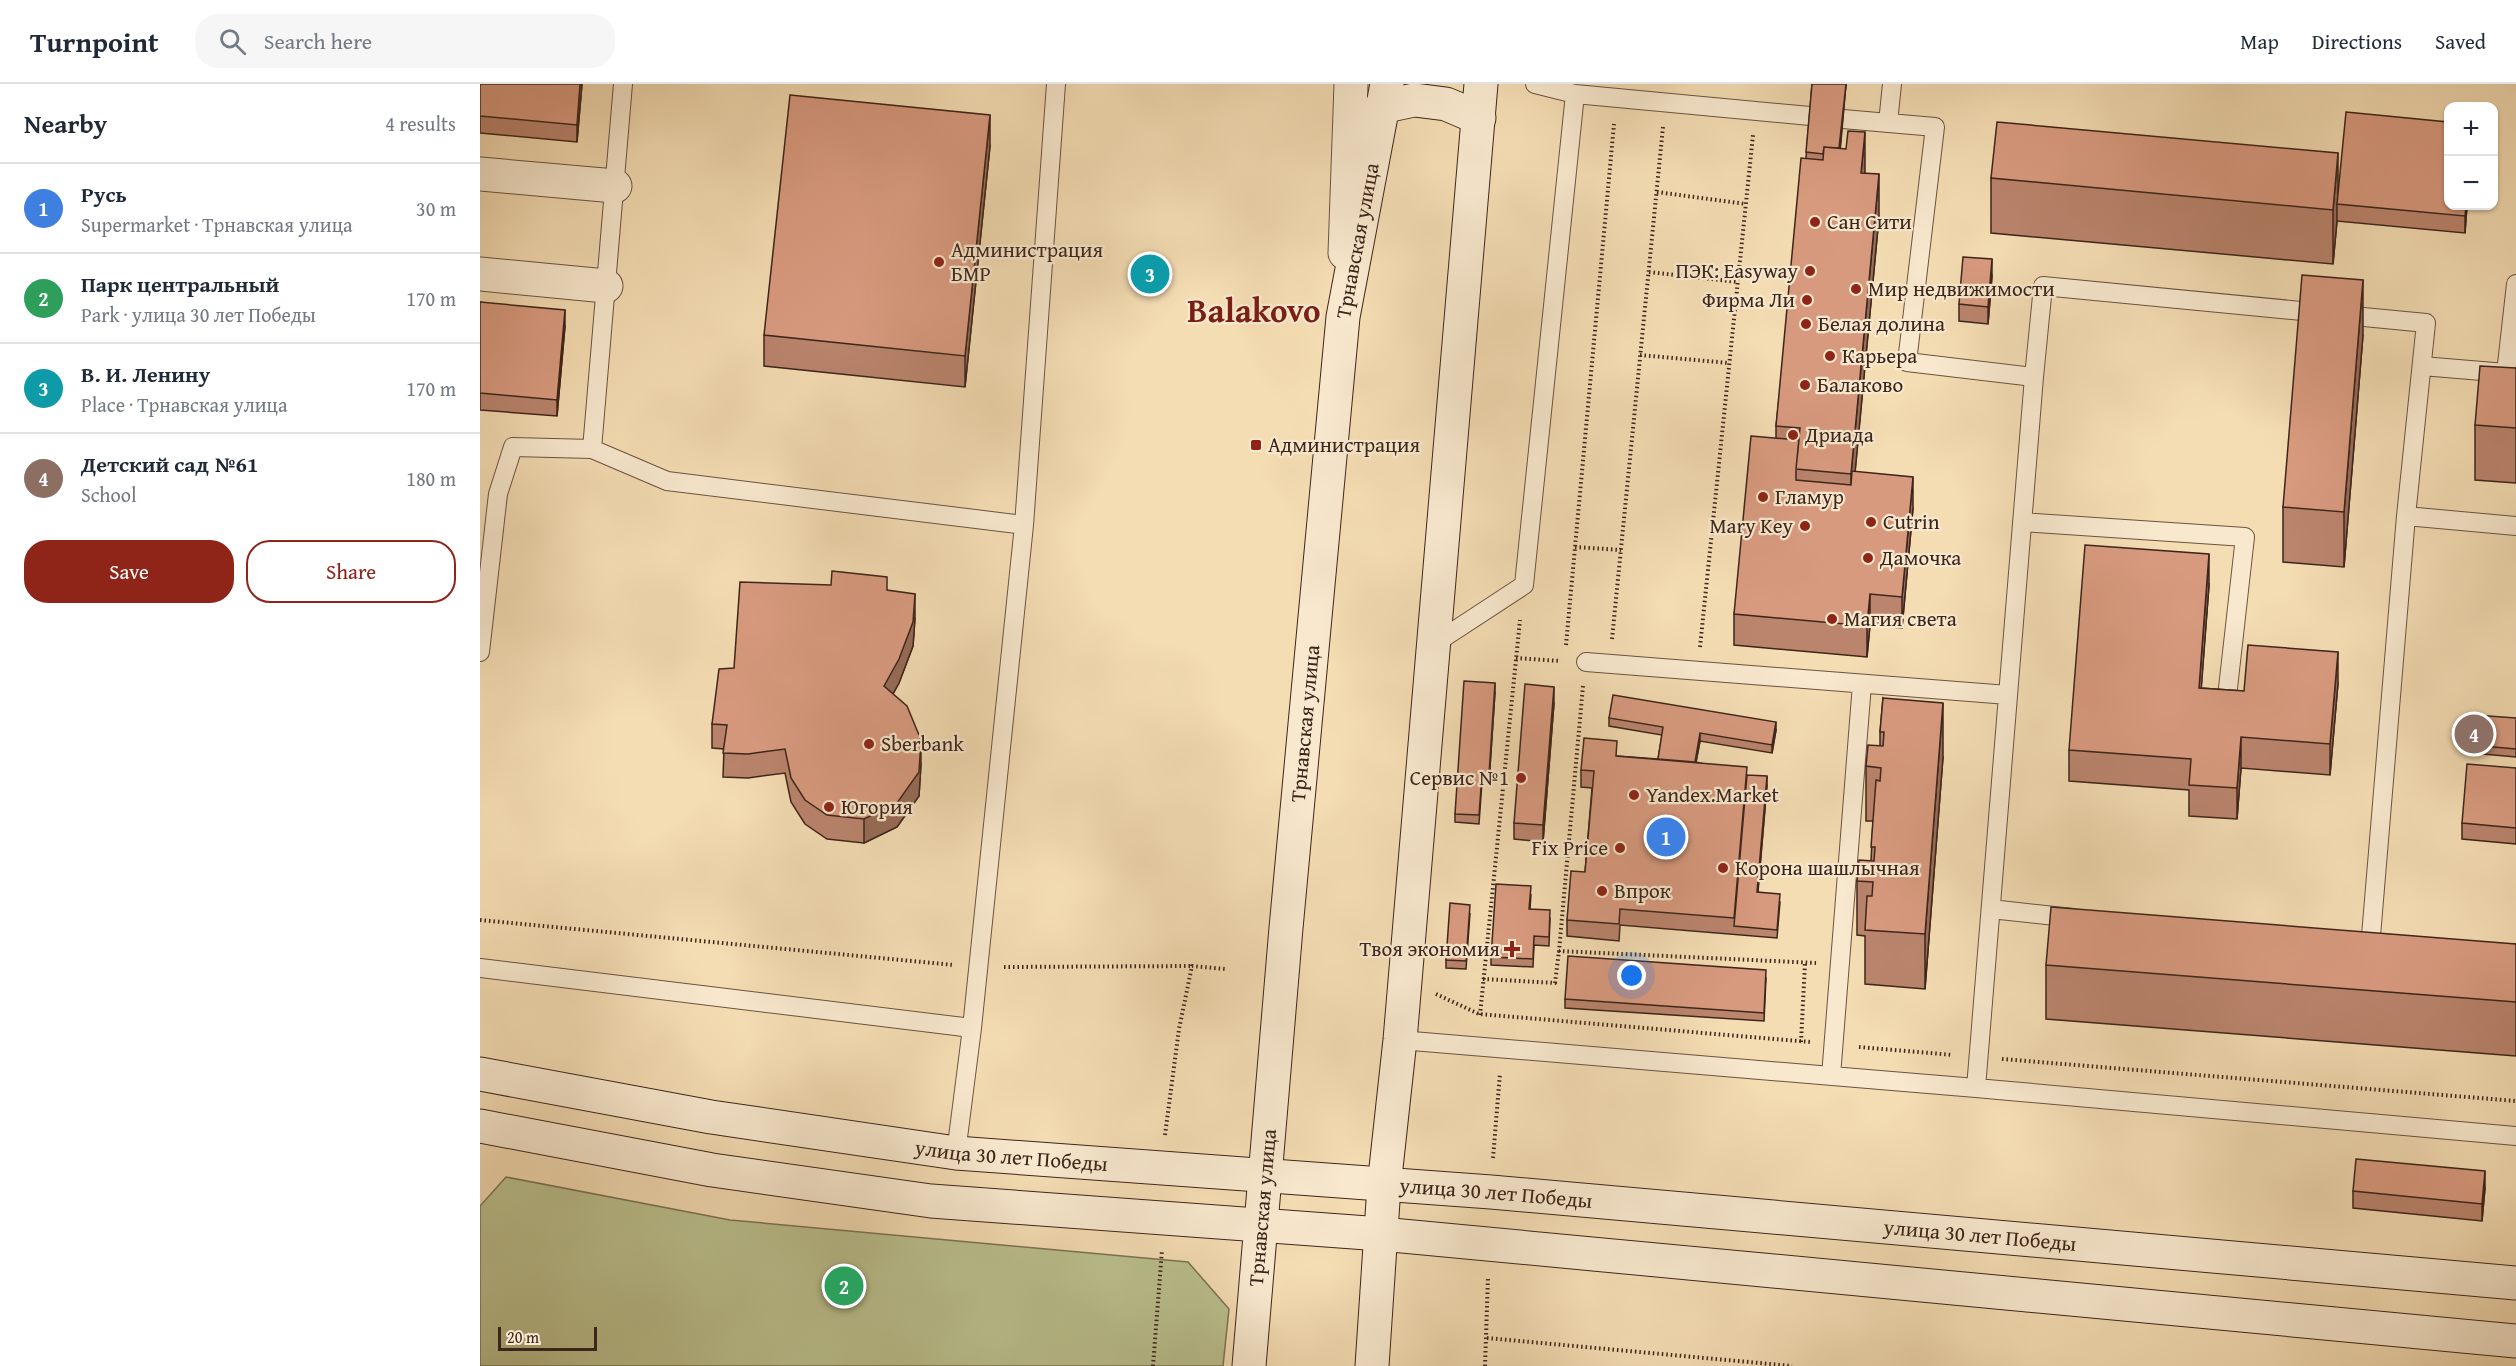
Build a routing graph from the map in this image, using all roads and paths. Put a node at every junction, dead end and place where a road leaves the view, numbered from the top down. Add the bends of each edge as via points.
1 (623, 84) edge
2 (1056, 84) edge
3 (1351, 84) edge
4 (1481, 84) edge
5 (1535, 84) edge
6 (1892, 84) edge
7 (1575, 94) junction
8 (1384, 96) edge
9 (1616, 97) junction
10 (1666, 102) junction
11 (1755, 111) junction
12 (1810, 116) edge
13 (1479, 118) junction
14 (1843, 119) edge
15 (1888, 123) junction
16 (480, 174) edge
17 (615, 186) junction
18 (1657, 192) junction
19 (1746, 204) junction
20 (1649, 272) junction
21 (480, 274) edge
22 (1738, 282) junction
23 (2516, 284) edge
24 (606, 286) junction
25 (1343, 317) junction
26 (1640, 355) junction
27 (1729, 363) junction
28 (2422, 366) junction
29 (2034, 377) junction
30 (592, 449) junction
31 (2406, 516) junction
32 (2022, 522) junction
33 (1024, 525) junction
34 (2516, 526) edge
35 (1575, 547) junction
36 (1621, 550) junction
37 (1524, 585) junction
38 (1434, 645) junction
39 (480, 652) edge
40 (1516, 658) junction
41 (1565, 661) junction
42 (1586, 662) junction
43 (1609, 664) junction
44 (1697, 671) junction
45 (1862, 684) junction
46 (2228, 688) edge
47 (2008, 695) junction
48 (1991, 909) junction
49 (2086, 919) edge
50 (480, 920) edge
51 (2392, 950) edge
52 (1559, 951) junction
53 (1805, 963) junction
54 (1841, 964) junction
55 (1192, 966) junction
56 (978, 967) junction
57 (480, 968) edge
58 (1225, 969) dead end
59 (1482, 979) junction
60 (1479, 1014) dead end
61 (972, 1028) junction
62 (1179, 1029) dead end
63 (1400, 1040) junction
64 (1801, 1042) dead end
65 (480, 1074) edge
66 (1831, 1076) junction
67 (1976, 1088) junction
68 (480, 1126) edge
69 (2516, 1136) edge
70 (956, 1153) junction
71 (1264, 1177) junction
72 (1384, 1186) junction
73 (1260, 1227) junction
74 (1381, 1234) junction
75 (2516, 1283) edge
76 (1487, 1338) dead end
77 (2516, 1341) edge
78 (1249, 1366) edge
79 (1372, 1366) edge
80 (1792, 1366) edge

1 - 17 lane
2 - 33 lane
3 - 25 main road
4 - 13 main road
5 - 7 lane
6 - 15 lane
7 - 9 lane
7 - 37 lane
8 - 13 main road via 1446,104
8 - 25 main road, Трнавская улица
9 - 10 lane
9 - 35 path
10 - 11 lane
10 - 18 path
11 - 12 lane
11 - 19 path
13 - 38 main road
14 - 15 lane
15 - 29 lane via 1935,127 1907,362
16 - 17 main road
17 - 24 lane
18 - 19 path
18 - 20 path
19 - 22 path
20 - 22 path
20 - 26 path
21 - 24 main road
22 - 27 path
23 - 28 lane via 2506,373
24 - 30 lane
25 - 71 main road, Трнавская улица
26 - 27 path
26 - 36 path
27 - 44 path
28 - 29 lane via 2426,323 2043,286
28 - 31 lane
29 - 32 lane
30 - 33 lane via 667,480
30 - 39 lane via 513,447 498,494
31 - 34 lane
31 - 51 lane via 2364,948
32 - 46 lane via 2245,537
32 - 47 lane
33 - 56 lane
35 - 36 path
35 - 41 path
36 - 43 path
37 - 38 lane
37 - 40 path
38 - 63 main road
40 - 41 path
40 - 59 path
41 - 42 path
42 - 43 lane
42 - 52 path
43 - 44 lane
44 - 45 lane
45 - 47 lane
45 - 54 lane
47 - 48 lane
48 - 49 lane
48 - 67 lane
50 - 56 path
52 - 53 path
52 - 59 path via 1555,983
53 - 54 path
53 - 64 path
54 - 66 lane
55 - 56 path
55 - 58 path
55 - 62 path
56 - 61 lane
57 - 61 lane
59 - 60 path
61 - 70 lane
63 - 66 lane
63 - 72 main road
65 - 70 main road, улица 30 лет Победы via 711,1118
66 - 67 lane
67 - 69 lane
68 - 73 main road via 712,1170 931,1201
70 - 71 main road, улица 30 лет Победы
71 - 72 main road, улица 30 лет Победы
71 - 73 main road, Трнавская улица
72 - 74 main road
72 - 75 main road, улица 30 лет Победы
73 - 74 main road
73 - 78 main road, Трнавская улица
74 - 77 main road
74 - 79 main road
76 - 80 path

